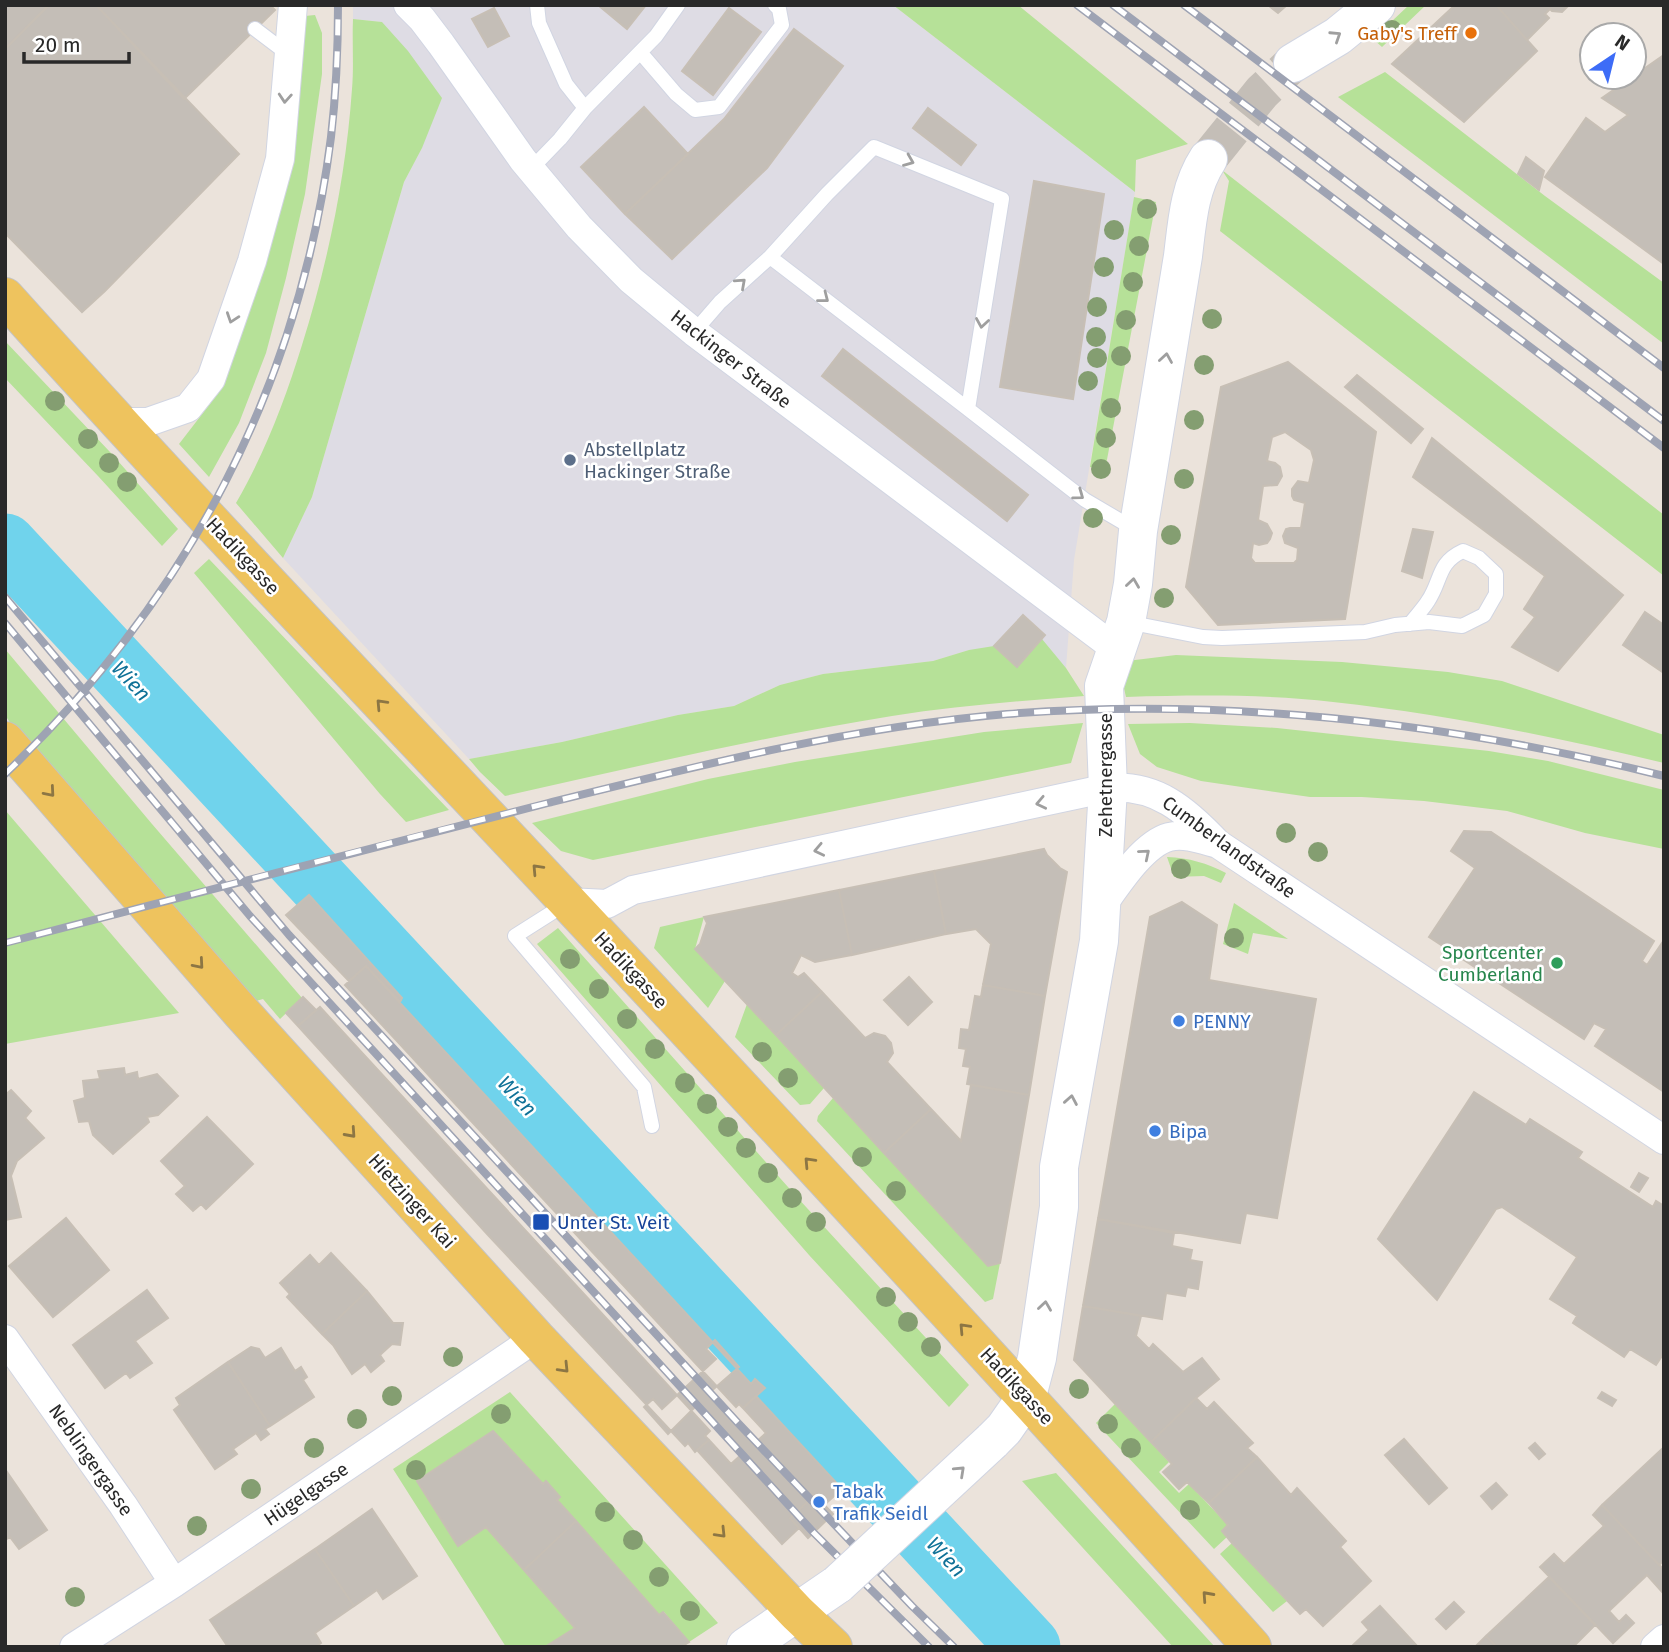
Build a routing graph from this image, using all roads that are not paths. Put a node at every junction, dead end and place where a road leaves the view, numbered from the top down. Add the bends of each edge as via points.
1 (293, 5) edge
2 (537, 5) edge
3 (678, 5) edge
4 (775, 5) edge
5 (1376, 5) edge
6 (414, 8) edge
7 (255, 29) dead end
8 (640, 52) junction
9 (288, 54) junction
10 (1293, 62) tunnel mouth
11 (585, 108) junction
12 (1208, 159) tunnel mouth
13 (531, 169) junction
14 (769, 257) junction
15 (5, 297) edge
16 (694, 332) junction
17 (968, 409) junction
18 (118, 422) junction
19 (1138, 531) junction
20 (1410, 624) junction
21 (1121, 635) junction
22 (5, 741) edge
23 (1108, 788) junction
24 (1217, 844) junction
25 (568, 902) junction
26 (1102, 906) junction
27 (652, 1126) dead end
28 (1664, 1140) edge
29 (536, 1338) junction
30 (5, 1339) edge
31 (1027, 1396) junction
32 (174, 1583) junction
33 (797, 1613) junction
34 (1664, 1639) edge
35 (74, 1647) edge
36 (746, 1647) edge
37 (833, 1647) edge
38 (1252, 1647) edge
39 (1655, 1647) edge

1 - 9 street
2 - 11 lane via 539,23 566,84
3 - 8 lane
4 - 8 lane via 782,25 719,107 695,110
10 -> 5 street via 1338,36
6 - 13 street, Hackinger Straße
7 - 9 lane
8 - 11 lane
9 -> 18 street via 280,159 252,261 211,379 188,408 148,422
11 - 13 lane
19 -> 12 street, Zehetnergasse via 1194,186
13 - 16 street, Hackinger Straße via 631,280
16 -> 14 lane
14 -> 17 lane
14 -> 17 lane via 874,147 1002,199
15 - 18 main road, Hadikgasse
16 - 21 street, Hackinger Straße
17 -> 19 lane via 1085,500
25 -> 18 main road, Hadikgasse
21 -> 19 street, Zehetnergasse via 1133,584
20 - 20 lane via 1462,626 1484,615 1496,594 1496,574 1463,551 1450,557 1429,600
20 - 21 lane via 1364,632 1222,638
21 - 23 street, Zehetnergasse via 1104,686
22 -> 29 main road, Hietzinger Kai via 241,1012
23 - 24 street, Cumberlandstraße via 1143,790 1163,798
23 -> 25 street, Cumberlandstraße via 633,890 607,904
23 - 26 street, Zehetnergasse
26 -> 24 street via 1129,868 1168,837 1188,836
24 - 28 street, Cumberlandstraße
25 - 27 lane via 515,936 643,1087
31 -> 25 main road, Hadikgasse
31 -> 26 street, Zehetnergasse via 1037,1358 1059,1207 1059,1167
29 - 32 street, Hügelgasse
29 -> 33 main road, Hietzinger Kai
30 - 32 street, Neblingergasse
33 -> 31 street, bridge via 838,1584 992,1441
38 -> 31 main road, Hadikgasse
32 - 35 street, Hügelgasse
33 - 36 street
33 - 37 main road, Hietzinger Kai
34 - 39 street

